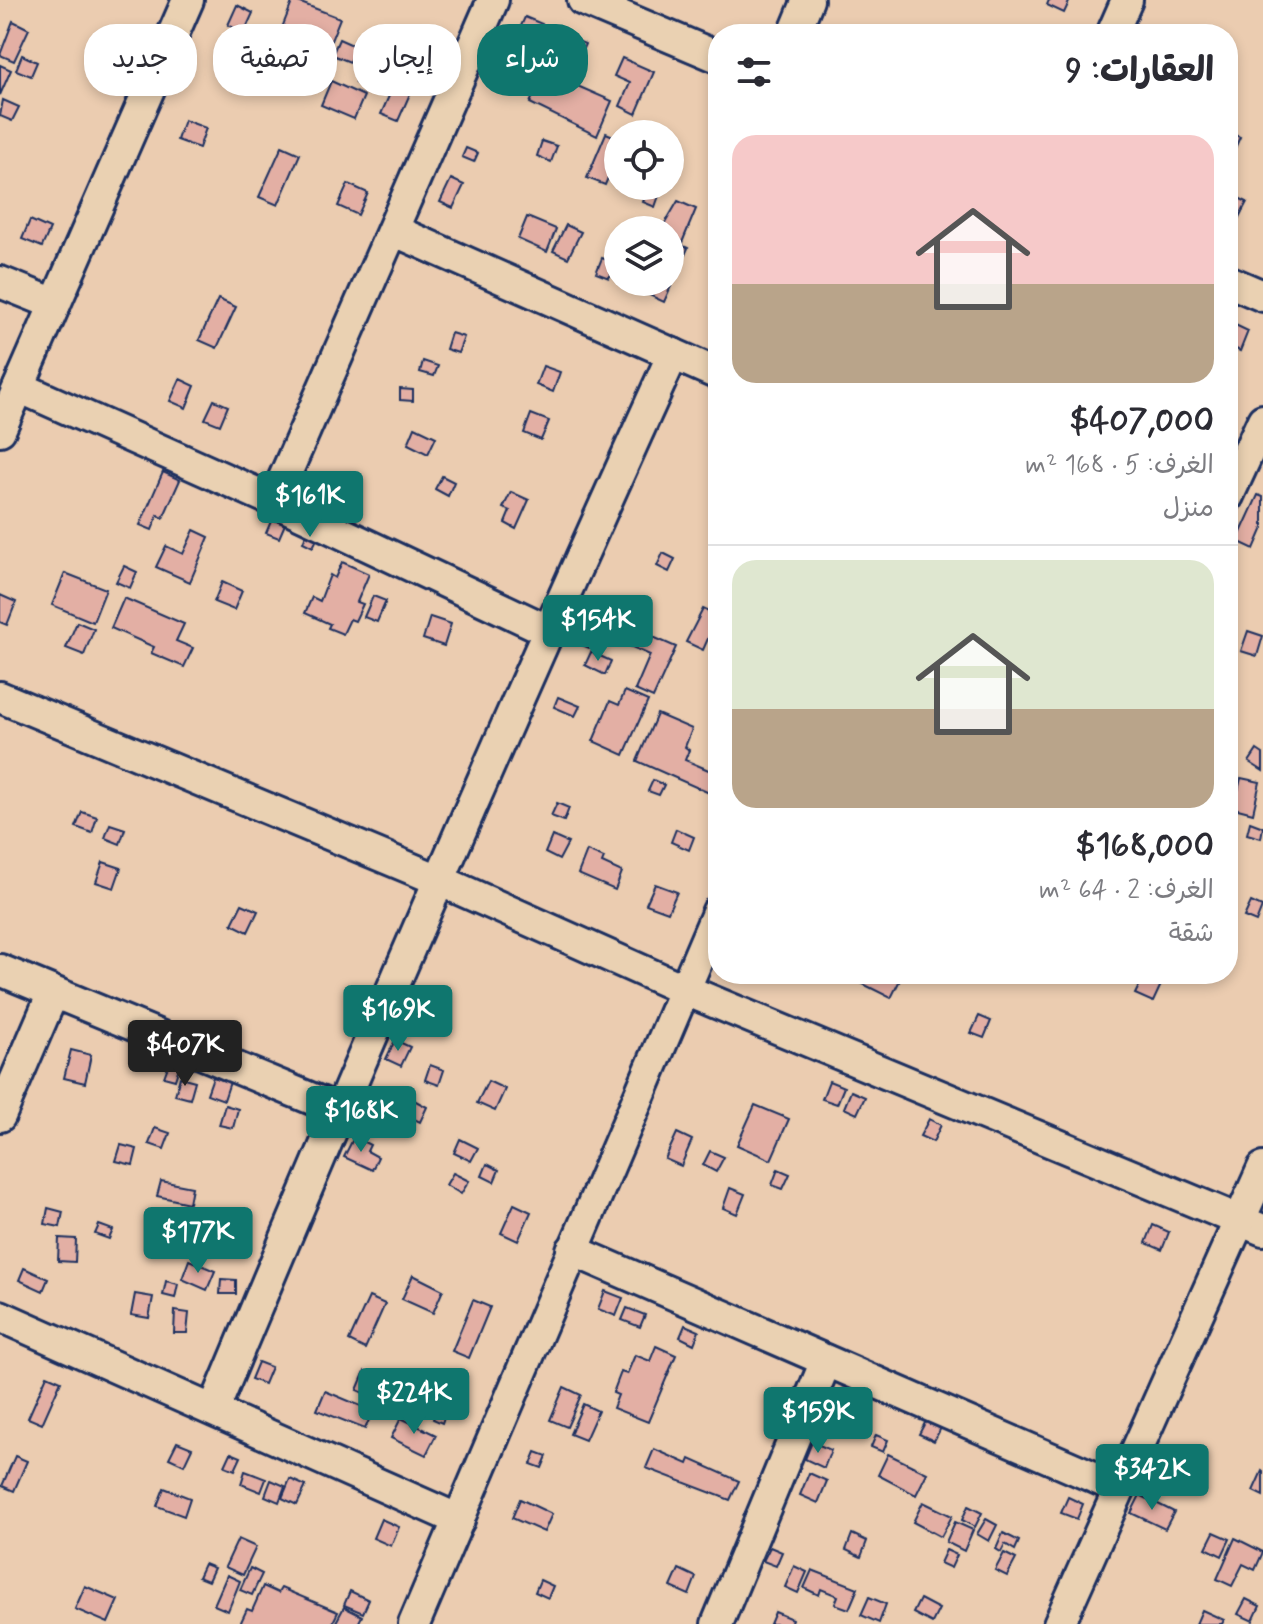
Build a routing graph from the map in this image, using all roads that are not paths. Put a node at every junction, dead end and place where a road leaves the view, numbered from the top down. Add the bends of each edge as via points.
1 (188, 0) edge
2 (493, 0) edge
3 (583, 0) edge
4 (808, 0) edge
5 (1127, 0) edge
6 (798, 24) edge
7 (1116, 24) edge
8 (708, 53) edge
9 (393, 230) junction
10 (0, 282) edge
11 (1238, 285) edge
12 (1263, 296) edge
13 (55, 304) junction
14 (673, 354) junction
15 (708, 370) edge
16 (19, 387) junction
17 (1263, 420) edge
18 (0, 430) edge
19 (1238, 474) edge
20 (274, 501) junction
21 (547, 630) junction
22 (0, 697) edge
23 (439, 880) junction
24 (708, 933) edge
25 (0, 970) edge
26 (683, 989) junction
27 (53, 993) junction
28 (339, 1110) junction
29 (0, 1116) edge
30 (1263, 1168) edge
31 (1251, 1225) edge
32 (572, 1250) junction
33 (0, 1316) edge
34 (826, 1361) junction
35 (214, 1409) junction
36 (1119, 1488) junction
37 (459, 1520) junction
38 (414, 1624) edge
39 (717, 1624) edge
40 (1059, 1624) edge

1 - 13 street
2 - 9 street
3 - 8 street
4 - 6 street
5 - 7 street
9 - 14 street
9 - 20 street
10 - 13 street
11 - 12 street
13 - 16 street
14 - 15 street
14 - 21 street
16 - 18 street
16 - 20 street
17 - 19 street
20 - 21 street
21 - 23 street
22 - 23 street
23 - 26 street
23 - 28 street
24 - 26 street
25 - 27 street
26 - 31 street
26 - 32 street
27 - 28 street
27 - 29 street
28 - 35 street
30 - 31 street
31 - 36 street
32 - 34 street
32 - 37 street
33 - 35 street
34 - 36 street
34 - 39 street
35 - 37 street
36 - 40 street
37 - 38 street

